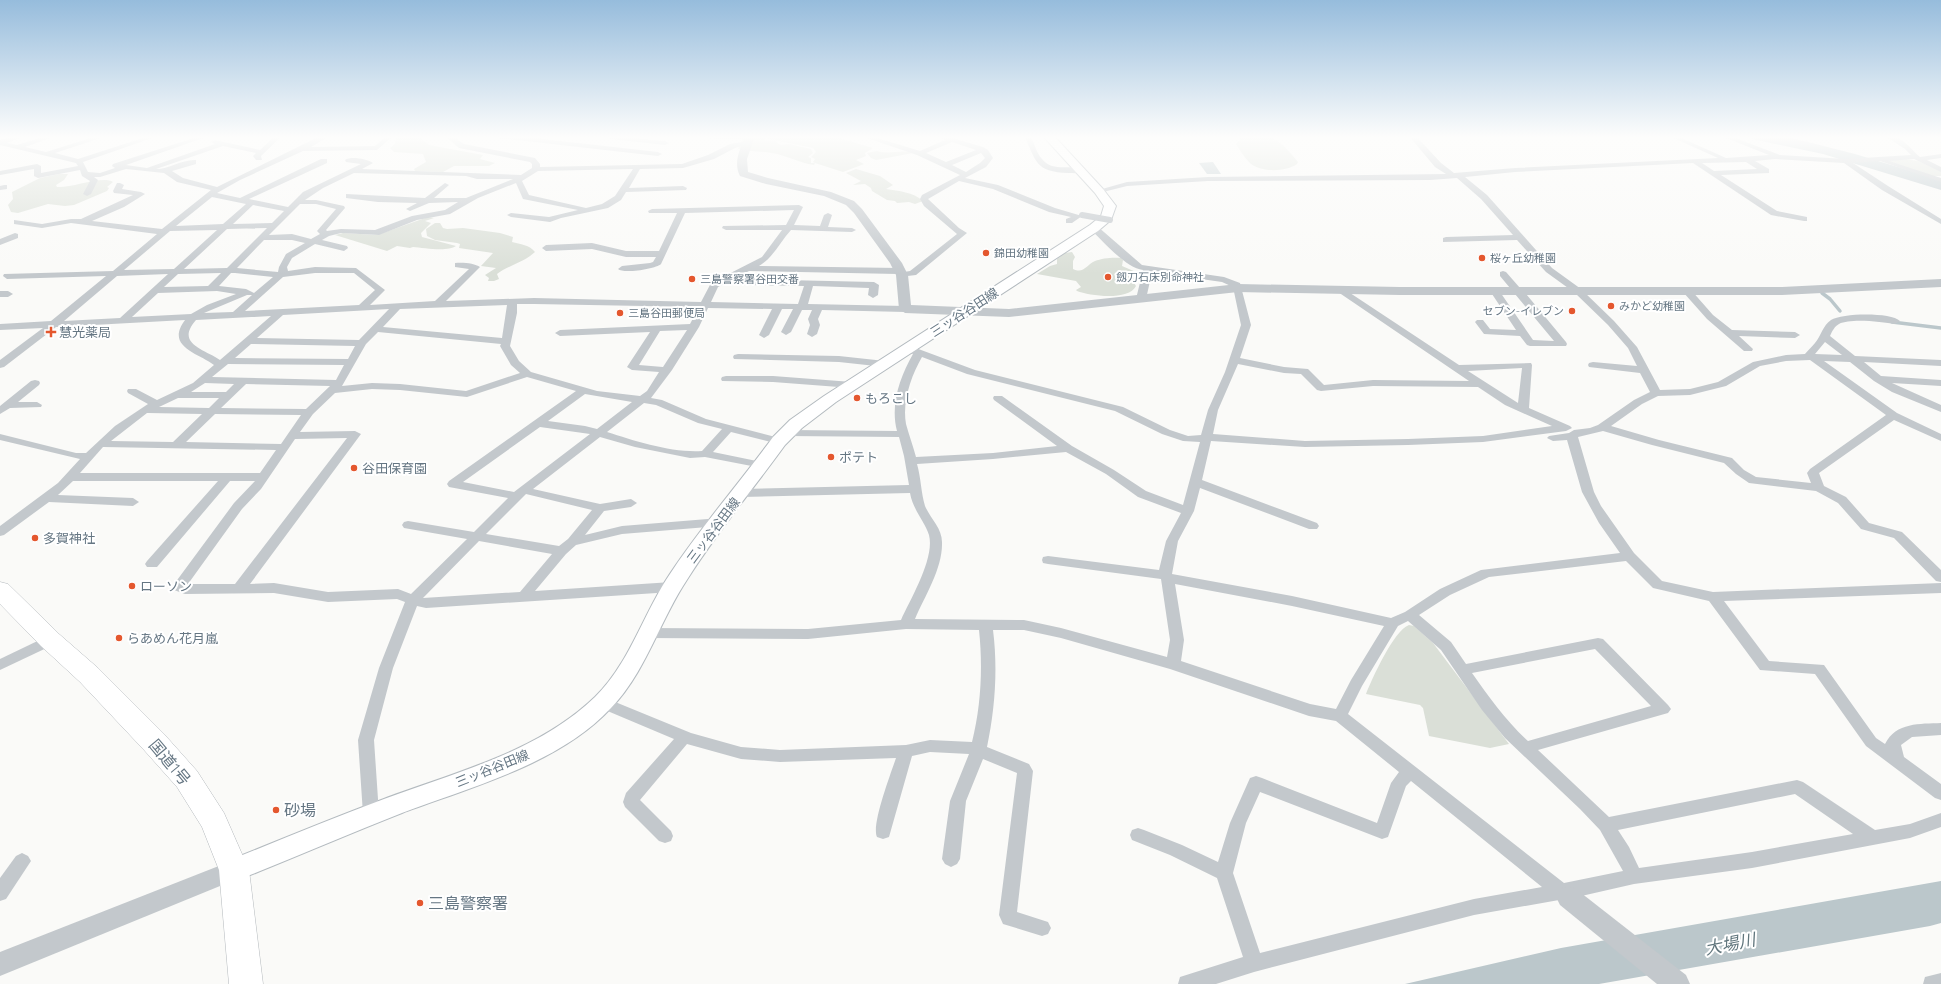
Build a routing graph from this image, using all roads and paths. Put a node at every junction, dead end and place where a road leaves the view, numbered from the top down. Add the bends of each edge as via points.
1 (93, 182) edge
2 (188, 182) edge
3 (233, 182) edge
4 (279, 182) edge
5 (329, 182) edge
6 (513, 182) edge
7 (521, 182) edge
8 (629, 182) edge
9 (766, 182) edge
10 (951, 182) edge
11 (980, 182) edge
12 (1090, 182) edge
13 (1164, 182) edge
14 (1463, 182) edge
15 (1727, 182) edge
16 (1876, 182) edge
17 (120, 185) dead end
18 (445, 185) dead end
19 (683, 188) dead end
20 (217, 189) junction
21 (624, 190) junction
22 (1098, 191) junction
23 (87, 194) dead end
24 (210, 194) junction
25 (349, 196) dead end
26 (241, 200) junction
27 (468, 200) junction
28 (426, 201) junction
29 (252, 202) junction
30 (298, 202) junction
31 (410, 209) dead end
32 (290, 210) junction
33 (589, 210) junction
34 (682, 210) junction
35 (652, 211) dead end
36 (511, 215) dead end
37 (828, 215) dead end
38 (1804, 219) dead end
39 (1069, 221) dead end
40 (1096, 221) junction
41 (17, 222) dead end
42 (82, 222) junction
43 (1941, 222) edge
44 (275, 226) junction
45 (226, 227) junction
46 (726, 228) dead end
47 (789, 228) junction
48 (824, 228) junction
49 (852, 230) dead end
50 (165, 231) junction
51 (326, 234) junction
52 (15, 236) dead end
53 (1518, 237) junction
54 (263, 238) junction
55 (1446, 240) dead end
56 (313, 241) junction
57 (0, 242) edge
58 (344, 248) dead end
59 (546, 248) dead end
60 (662, 254) junction
61 (458, 265) dead end
62 (22, 268) dead end
63 (748, 268) junction
64 (622, 269) dead end
65 (230, 270) junction
66 (1148, 270) junction
67 (176, 271) junction
68 (115, 273) junction
69 (901, 273) junction
70 (1503, 274) dead end
71 (280, 275) junction
72 (4, 277) edge
73 (741, 282) dead end
74 (809, 283) junction
75 (1941, 283) edge
76 (211, 288) junction
77 (1238, 288) junction
78 (156, 290) junction
79 (1341, 290) junction
80 (1495, 291) junction
81 (1518, 291) junction
82 (1578, 291) junction
83 (246, 292) junction
84 (1688, 292) junction
85 (258, 294) junction
86 (873, 295) dead end
87 (1141, 299) junction
88 (512, 302) junction
89 (438, 304) junction
90 (705, 305) junction
91 (397, 307) junction
92 (778, 307) junction
93 (801, 307) junction
94 (818, 308) junction
95 (361, 309) junction
96 (905, 309) junction
97 (963, 312) junction
98 (280, 313) junction
99 (235, 315) junction
100 (191, 318) junction
101 (122, 321) junction
102 (1895, 321) dead end
103 (1480, 322) dead end
104 (54, 324) junction
105 (0, 327) edge
106 (694, 327) junction
107 (657, 329) junction
108 (374, 330) junction
109 (786, 332) dead end
110 (1523, 332) junction
111 (560, 333) dead end
112 (1727, 333) junction
113 (812, 334) dead end
114 (764, 335) dead end
115 (1795, 335) dead end
116 (1824, 336) junction
117 (248, 341) junction
118 (505, 341) junction
119 (306, 342) junction
120 (362, 343) junction
121 (1748, 349) dead end
122 (914, 351) junction
123 (738, 357) dead end
124 (1812, 357) junction
125 (1854, 359) junction
126 (1234, 360) junction
127 (284, 361) junction
128 (351, 362) junction
129 (223, 363) junction
130 (1941, 363) edge
131 (885, 364) junction
132 (0, 365) edge
133 (1593, 365) dead end
134 (1458, 368) junction
135 (667, 370) junction
136 (1644, 370) junction
137 (527, 374) junction
138 (1878, 378) junction
139 (726, 379) dead end
140 (205, 380) junction
141 (244, 380) junction
142 (263, 381) junction
143 (35, 383) dead end
144 (1941, 383) edge
145 (1480, 384) junction
146 (852, 385) junction
147 (336, 386) junction
148 (132, 391) dead end
149 (583, 391) junction
150 (1656, 393) junction
151 (177, 394) junction
152 (228, 396) junction
153 (998, 398) dead end
154 (643, 400) junction
155 (157, 404) junction
156 (37, 406) dead end
157 (4, 408) edge
158 (1941, 409) edge
159 (144, 410) junction
160 (1523, 410) junction
161 (212, 412) junction
162 (309, 412) junction
163 (1893, 415) junction
164 (537, 423) junction
165 (1602, 427) junction
166 (729, 428) junction
167 (1572, 432) junction
168 (598, 433) junction
169 (903, 434) junction
170 (0, 437) edge
171 (783, 437) junction
172 (1206, 437) junction
173 (1941, 438) edge
174 (288, 441) junction
175 (100, 444) junction
176 (176, 445) junction
177 (1463, 446) dead end
178 (1068, 448) junction
179 (705, 454) junction
180 (89, 456) junction
181 (911, 461) junction
182 (762, 465) junction
183 (71, 476) junction
184 (227, 477) junction
185 (263, 477) junction
186 (1194, 482) junction
187 (1819, 488) junction
188 (914, 489) junction
189 (520, 493) junction
190 (741, 493) junction
191 (47, 498) junction
192 (133, 502) dead end
193 (631, 503) dead end
194 (600, 508) junction
195 (1188, 510) junction
196 (720, 522) junction
197 (408, 525) dead end
198 (1313, 526) dead end
199 (0, 532) edge
200 (474, 537) junction
201 (572, 542) junction
202 (561, 551) junction
203 (1629, 556) junction
204 (1048, 560) dead end
205 (152, 564) dead end
206 (1166, 577) junction
207 (1941, 578) edge
208 (672, 587) junction
209 (1941, 588) edge
210 (239, 589) junction
211 (0, 590) edge
212 (524, 596) junction
213 (1713, 597) junction
214 (413, 600) junction
215 (1410, 615) junction
216 (1393, 623) junction
217 (906, 624) junction
218 (985, 624) junction
219 (648, 633) junction
220 (50, 640) junction
221 (1173, 664) junction
222 (0, 665) edge
223 (1462, 670) junction
224 (603, 703) junction
225 (1340, 716) junction
226 (1941, 729) edge
227 (685, 736) junction
228 (1525, 748) junction
229 (978, 750) junction
230 (906, 751) junction
231 (1897, 762) junction
232 (1409, 772) junction
233 (1941, 793) edge
234 (371, 814) junction
235 (1941, 820) edge
236 (1606, 825) junction
237 (883, 832) dead end
238 (1138, 835) dead end
239 (665, 836) dead end
240 (1871, 837) junction
241 (951, 859) dead end
242 (22, 861) dead end
243 (234, 870) junction
244 (1224, 873) junction
245 (1634, 876) junction
246 (0, 893) edge
247 (1564, 894) junction
248 (1042, 928) dead end
249 (1254, 963) junction
250 (0, 964) edge
251 (1941, 982) edge
252 (246, 984) edge
253 (1187, 984) edge
254 (1678, 984) edge
255 (1932, 984) edge

1 - 23 street
2 - 20 street
3 - 20 street
4 - 26 street
5 - 30 street
6 - 27 street
7 - 33 street via 526,197
8 - 21 street
9 - 69 street via 827,194 850,203
10 - 69 street via 924,199 956,230 963,233 913,273
11 - 39 street via 1041,206 1078,216
12 - 22 main road, 三ッ谷谷田線
13 - 22 street via 1132,184
14 - 53 street via 1484,197 1513,228
15 - 38 street via 1774,213
16 - 43 street
17 - 42 street via 117,191 141,194
18 - 28 street
19 - 21 street
20 - 24 street
21 - 33 street via 610,204
22 - 40 main road, 三ッ谷谷田線 via 1110,206 1107,217
24 - 26 street
24 - 50 street
25 - 28 street
26 - 29 street
27 - 28 street
27 - 51 street via 446,212 415,218 383,231 341,231
28 - 31 street
29 - 32 street
29 - 45 street
30 - 32 street
30 - 51 street via 316,202 341,208 321,231
32 - 44 street
33 - 36 street via 550,220
34 - 35 street
34 - 47 street via 799,207
34 - 60 street
37 - 48 street
40 - 66 street via 1136,266
40 - 97 main road, 三ッ谷谷田線
41 - 42 street via 42,226 71,221
42 - 50 street
44 - 45 street
44 - 54 street
45 - 50 street
45 - 67 street
46 - 47 street
47 - 48 street
47 - 63 street via 777,240 769,255
48 - 49 street
50 - 68 street
51 - 56 street
52 - 57 street
53 - 55 street
53 - 82 street via 1549,270
54 - 56 street via 292,237
54 - 65 street
56 - 58 street
56 - 71 street via 289,256
59 - 60 street via 592,246 626,254
60 - 64 street via 655,265
61 - 89 street via 476,267
62 - 72 street
63 - 69 street
63 - 90 street via 714,285
65 - 67 street
65 - 71 street
65 - 76 street
66 - 77 street via 1224,280 1237,285
66 - 87 street
67 - 68 street
67 - 78 street
68 - 72 street
68 - 104 street
69 - 96 street
70 - 81 street
71 - 85 street
71 - 95 street via 323,270 356,271 380,290
73 - 74 street
74 - 86 street via 874,285
74 - 93 street
75 - 84 street via 1798,291
76 - 78 street
76 - 83 street
77 - 79 street
77 - 87 street
77 - 126 street via 1246,325
78 - 101 street
79 - 80 street
79 - 134 street
80 - 81 street
80 - 110 street
81 - 82 street
81 - 110 street via 1562,344 1530,343
82 - 84 street
82 - 136 street via 1632,346
83 - 85 street
83 - 100 street
84 - 112 street
85 - 99 street
87 - 97 street via 1027,312
88 - 89 street
88 - 90 street
88 - 118 street via 512,314
89 - 91 street
90 - 92 street
90 - 106 street
91 - 95 street
91 - 108 street
92 - 93 street
92 - 114 street
93 - 94 street
93 - 109 street
94 - 96 street
94 - 113 street via 812,319 815,325
95 - 98 street
96 - 97 street
97 - 122 main road, 三ッ谷谷田線
98 - 99 street
98 - 117 street
99 - 100 street
100 - 101 street
100 - 129 street via 184,336 185,342
101 - 104 street
102 - 116 street via 1865,316 1866,319 1840,319 1833,322
103 - 110 street via 1487,332
104 - 105 street
104 - 132 street
106 - 107 street
106 - 135 street
107 - 111 street
107 - 135 street via 632,367
108 - 118 street
108 - 120 street
112 - 115 street
112 - 121 street
116 - 124 street via 1810,354
116 - 125 street
117 - 119 street
117 - 129 street
118 - 137 street via 505,346 515,363
119 - 120 street
119 - 127 street
120 - 128 street
122 - 131 main road, 三ッ谷谷田線
122 - 169 street via 902,400 900,420
122 - 172 street via 971,372 1119,409 1177,437
123 - 131 street via 839,359
124 - 125 street
124 - 150 street via 1767,361 1722,384 1701,390
124 - 163 street
125 - 130 street
125 - 138 street
126 - 145 street via 1284,370 1304,370 1321,388 1373,383
126 - 172 street via 1213,410
127 - 128 street
127 - 129 street
127 - 142 street
128 - 147 street
129 - 140 street
131 - 146 main road, 三ッ谷谷田線
133 - 136 street
134 - 145 street
134 - 160 street via 1527,365
135 - 154 street
136 - 150 street
137 - 147 street via 467,394 400,387
137 - 149 street
138 - 144 street
138 - 158 street via 1909,396
139 - 146 street via 773,379
140 - 141 street
140 - 151 street
141 - 142 street
141 - 152 street
142 - 147 street
143 - 157 street
145 - 160 street
146 - 171 main road, 三ッ谷谷田線 via 816,408
147 - 162 street
148 - 155 street
149 - 154 street
149 - 164 street
150 - 165 street
151 - 152 street
151 - 155 street
152 - 161 street
153 - 178 street
154 - 166 street via 665,404 702,421
154 - 168 street
155 - 159 street
156 - 157 street
159 - 161 street
159 - 175 street
160 - 167 street
161 - 162 street
161 - 176 street
162 - 174 street
163 - 173 street
163 - 187 street via 1814,471
164 - 168 street
164 - 189 street via 453,484
165 - 167 street via 1592,431
165 - 187 street via 1728,460 1746,477 1753,480
166 - 171 street
166 - 179 street
167 - 172 street via 1483,439 1305,444
167 - 177 street via 1489,445
167 - 203 street via 1588,492 1605,523
168 - 179 street via 684,454
168 - 189 street
169 - 171 street
169 - 181 street
170 - 180 street via 76,456
171 - 182 main road, 三ッ谷谷田線
172 - 186 street
174 - 176 street
174 - 185 street
174 - 210 street via 355,434
175 - 176 street
175 - 180 street
178 - 181 street
178 - 195 street via 1142,494
179 - 182 street
180 - 183 street
181 - 188 street
182 - 190 main road, 三ッ谷谷田線
183 - 184 street
183 - 191 street
184 - 185 street
184 - 205 street
185 - 210 street via 238,506 179,587
186 - 195 street
186 - 198 street
187 - 207 street via 1842,500 1865,526 1898,535
188 - 190 street
188 - 217 street via 920,510 935,533 936,542 933,560
189 - 194 street
189 - 200 street
190 - 196 main road, 三ッ谷谷田線
191 - 192 street
191 - 199 street
193 - 194 street
194 - 201 street
195 - 206 street via 1172,541
196 - 201 street via 622,530
196 - 208 main road, 三ッ谷谷田線
197 - 200 street
200 - 202 street
200 - 214 street
201 - 202 street
202 - 212 street
203 - 213 street via 1658,585
203 - 215 street via 1486,573 1445,592
204 - 206 street
206 - 216 street
206 - 221 street via 1177,640
208 - 212 street
208 - 219 main road, 三ッ谷谷田線
209 - 213 street
210 - 214 street via 274,588 328,597 398,594
211 - 220 highway, 国道1号
212 - 214 street via 445,603
213 - 231 street via 1765,666 1819,669 1871,742
214 - 234 street via 386,668 366,740
215 - 216 street
215 - 223 street via 1446,646
216 - 225 street
217 - 218 street
217 - 219 street via 808,634
218 - 221 street via 1041,628
218 - 229 street via 988,640 987,677 984,724
219 - 224 main road, 三ッ谷谷田線 via 634,661
220 - 222 street
220 - 243 highway, 国道1号 via 89,675 187,779 214,822
221 - 225 street via 1309,710
223 - 228 street via 1487,706
223 - 228 street via 1598,643 1663,709
224 - 227 street
224 - 234 main road, 三ッ谷谷田線 via 572,727 530,752 496,768
225 - 232 street
226 - 231 street via 1912,730 1898,736 1893,744
227 - 230 street via 726,750 758,755
227 - 239 street via 631,802
228 - 236 street
229 - 230 street via 930,746
229 - 241 street via 959,800
229 - 248 street via 1025,771 1008,915 1009,918
230 - 237 street via 888,805
231 - 233 street
232 - 244 street via 1399,783 1382,832 1256,784 1238,823
232 - 247 street
234 - 243 main road, 三ッ谷谷田線
235 - 240 street via 1910,831
236 - 240 street via 1797,787
236 - 245 street
238 - 244 street
240 - 245 street via 1752,860
242 - 246 street
243 - 250 street
243 - 252 highway, 国道1号
244 - 249 street
245 - 247 street
247 - 249 street via 1474,907
247 - 254 street
249 - 253 street
251 - 255 street

